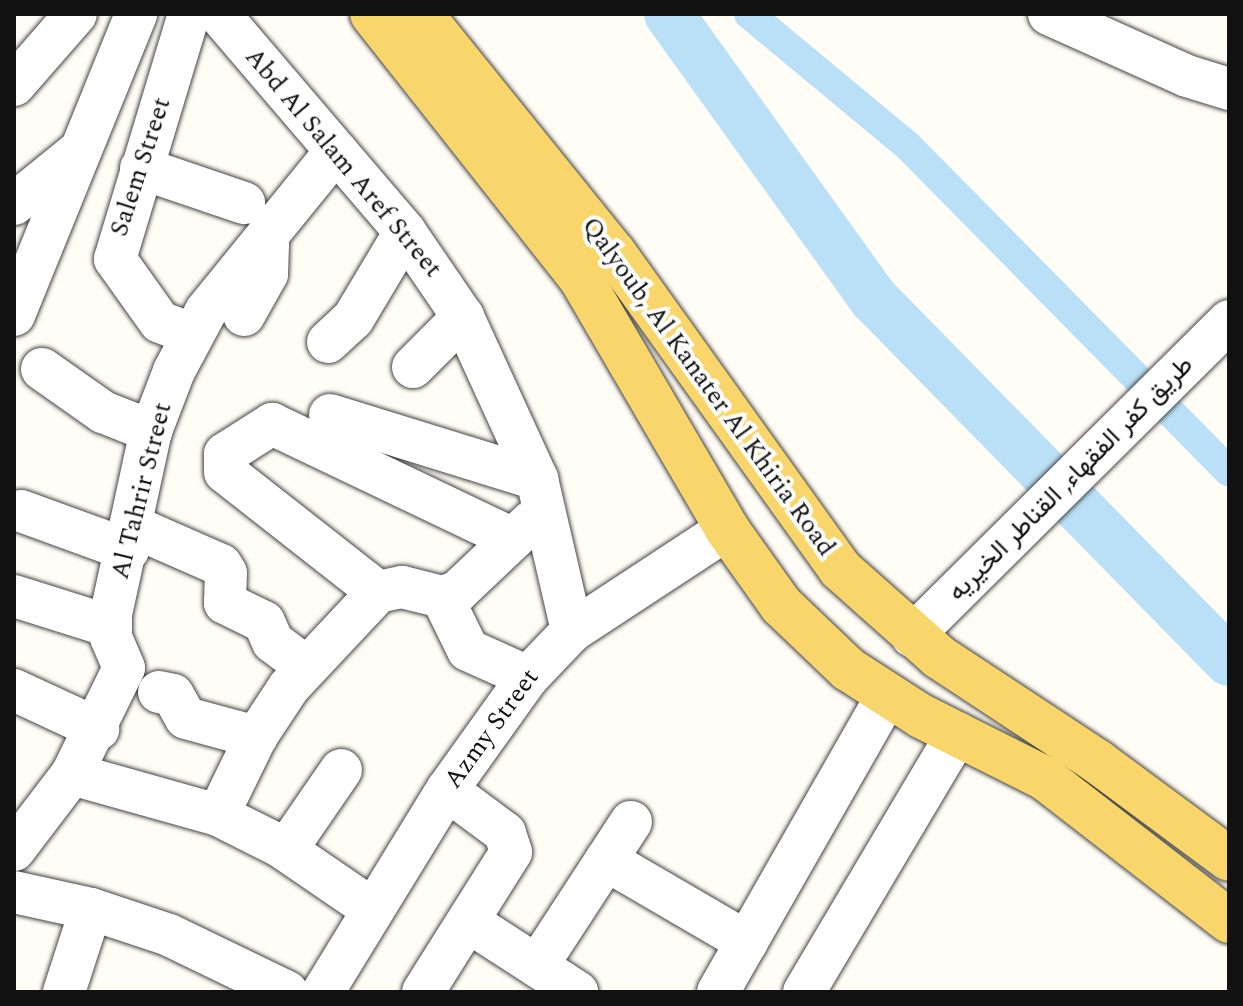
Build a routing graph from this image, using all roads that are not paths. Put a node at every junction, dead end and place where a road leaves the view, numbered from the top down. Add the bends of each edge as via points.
1 (76, 14) edge
2 (189, 14) edge
3 (219, 14) edge
4 (372, 14) edge
5 (421, 14) edge
6 (1049, 14) edge
7 (131, 23) edge
8 (14, 85) edge
9 (1229, 89) edge
10 (80, 151) junction
11 (336, 151) junction
12 (141, 168) junction
13 (244, 203) dead end
14 (14, 204) edge
15 (405, 232) junction
16 (268, 238) junction
17 (14, 315) edge
18 (244, 315) dead end
19 (463, 317) junction
20 (1225, 326) edge
21 (192, 334) junction
22 (328, 342) dead end
23 (413, 367) dead end
24 (42, 369) dead end
25 (330, 415) dead end
26 (151, 431) junction
27 (541, 494) junction
28 (21, 511) dead end
29 (727, 529) junction
30 (130, 538) junction
31 (513, 539) junction
32 (378, 592) junction
33 (14, 596) edge
34 (442, 597) junction
35 (109, 626) junction
36 (572, 631) junction
37 (912, 636) junction
38 (305, 666) junction
39 (528, 677) junction
40 (14, 690) edge
41 (159, 692) dead end
42 (887, 696) junction
43 (98, 729) junction
44 (958, 733) junction
45 (256, 737) junction
46 (341, 770) dead end
47 (72, 774) junction
48 (447, 790) junction
49 (218, 815) junction
50 (631, 822) dead end
51 (21, 828) edge
52 (286, 850) junction
53 (1229, 859) edge
54 (606, 860) junction
55 (14, 892) edge
56 (91, 909) junction
57 (372, 909) junction
58 (1229, 921) edge
59 (469, 922) junction
60 (747, 942) junction
61 (537, 966) junction
62 (64, 992) edge
63 (287, 992) edge
64 (323, 992) edge
65 (423, 992) edge
66 (577, 992) edge
67 (718, 992) edge
68 (804, 992) edge

1 - 7 street
1 - 8 street
2 - 12 street, Salem Street
3 - 11 street, Abd Al Salam Aref Street
4 - 29 main road, Qalyoub, Al Kanater Al Khiria Road via 580,277
5 - 37 main road, Qalyoub, Al Kanater Al Khiria Road via 634,279 808,531
6 - 9 street via 1187,76
7 - 10 street
10 - 14 street
10 - 17 street
11 - 15 street, Abd Al Salam Aref Street
11 - 16 street, Al Tahrir Street
12 - 13 street
12 - 21 street, Salem Street via 115,259 160,322
15 - 19 street, Abd Al Salam Aref Street
15 - 22 street via 353,319
16 - 18 street via 267,274
16 - 21 street, Al Tahrir Street
19 - 23 street
19 - 27 street, Abd Al Salam Aref Street
20 - 37 street, طريق كفر الفقهاء, القناطر الخيريه
21 - 26 street, Al Tahrir Street
24 - 26 street via 103,412
25 - 27 street
26 - 30 street, Al Tahrir Street
27 - 31 street
27 - 36 street, Abd Al Salam Aref Street
28 - 30 street
29 - 36 street, Azmy Street
29 - 42 main road, Qalyoub, Al Kanater Al Khiria Road via 802,628
30 - 35 street, Al Tahrir Street
30 - 38 street via 221,565 226,573 225,603 264,622 273,642
31 - 32 street via 272,424 225,454 225,472
31 - 34 street via 457,592
32 - 34 street via 402,587
32 - 38 street
33 - 35 street
34 - 39 street via 468,650
35 - 43 street via 124,668
36 - 39 street, Azmy Street
37 - 53 main road, Qalyoub, Al Kanater Al Khiria Road
38 - 45 street
39 - 48 street, Azmy Street
40 - 43 street
41 - 45 street via 173,695 186,718
42 - 44 main road, Qalyoub, Al Kanater Al Khiria Road
42 - 60 street
43 - 47 street
44 - 58 main road, Qalyoub, Al Kanater Al Khiria Road via 1046,779
44 - 68 street
45 - 49 street
46 - 52 street
47 - 49 street
47 - 51 street
48 - 57 street, Azmy Street
48 - 59 street via 497,826 510,842 509,862
49 - 52 street
50 - 54 street
52 - 57 street
54 - 60 street
54 - 61 street
55 - 56 street
56 - 62 street
56 - 63 street via 169,935
57 - 64 street, Azmy Street
59 - 61 street
59 - 65 street
60 - 67 street
61 - 66 street

